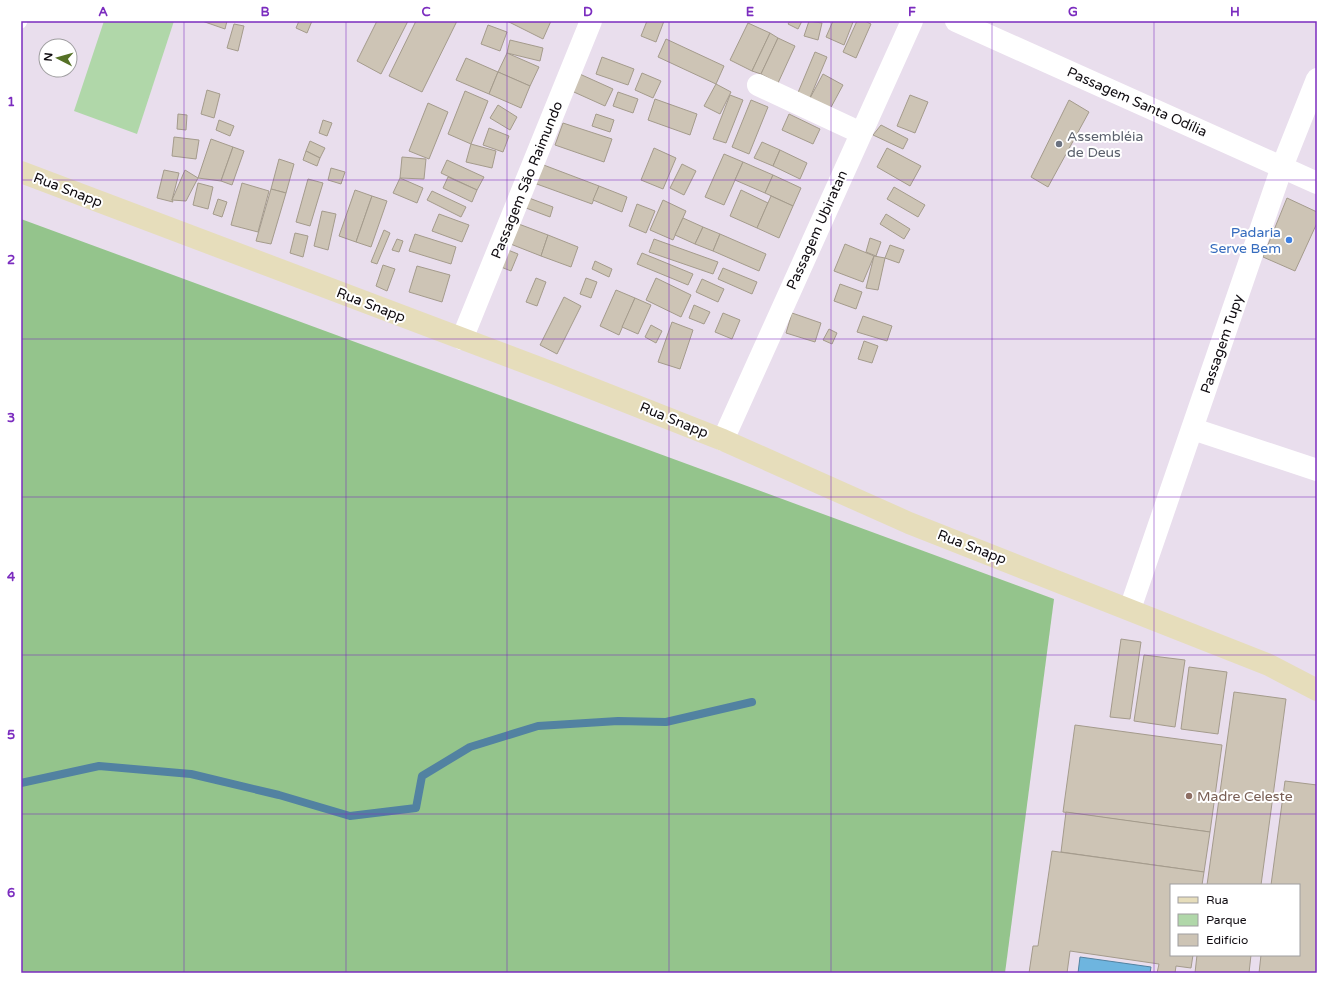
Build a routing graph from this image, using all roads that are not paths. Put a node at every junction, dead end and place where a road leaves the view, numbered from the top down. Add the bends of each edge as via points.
1 (591, 21) edge
2 (912, 21) edge
3 (956, 21) edge
4 (1317, 79) edge
5 (758, 85) dead end
6 (860, 133) junction
7 (1282, 167) junction
8 (21, 172) edge
9 (1317, 184) edge
10 (462, 339) junction
11 (1193, 429) junction
12 (723, 440) junction
13 (1317, 470) edge
14 (1130, 609) junction
15 (1317, 690) edge

1 - 10 street, Passagem São Raimundo
2 - 6 street, Passagem Ubiratan
3 - 7 street, Passagem Santa Odília
4 - 7 street, Passagem Tupy
5 - 6 street
6 - 12 street, Passagem Ubiratan
7 - 9 street, Passagem Santa Odília
7 - 11 street, Passagem Tupy
8 - 10 main road, Rua Snapp
10 - 12 main road, Rua Snapp
11 - 13 street
11 - 14 street, Passagem Tupy
12 - 14 main road, Rua Snapp via 909,523
14 - 15 main road, Rua Snapp via 1269,665

